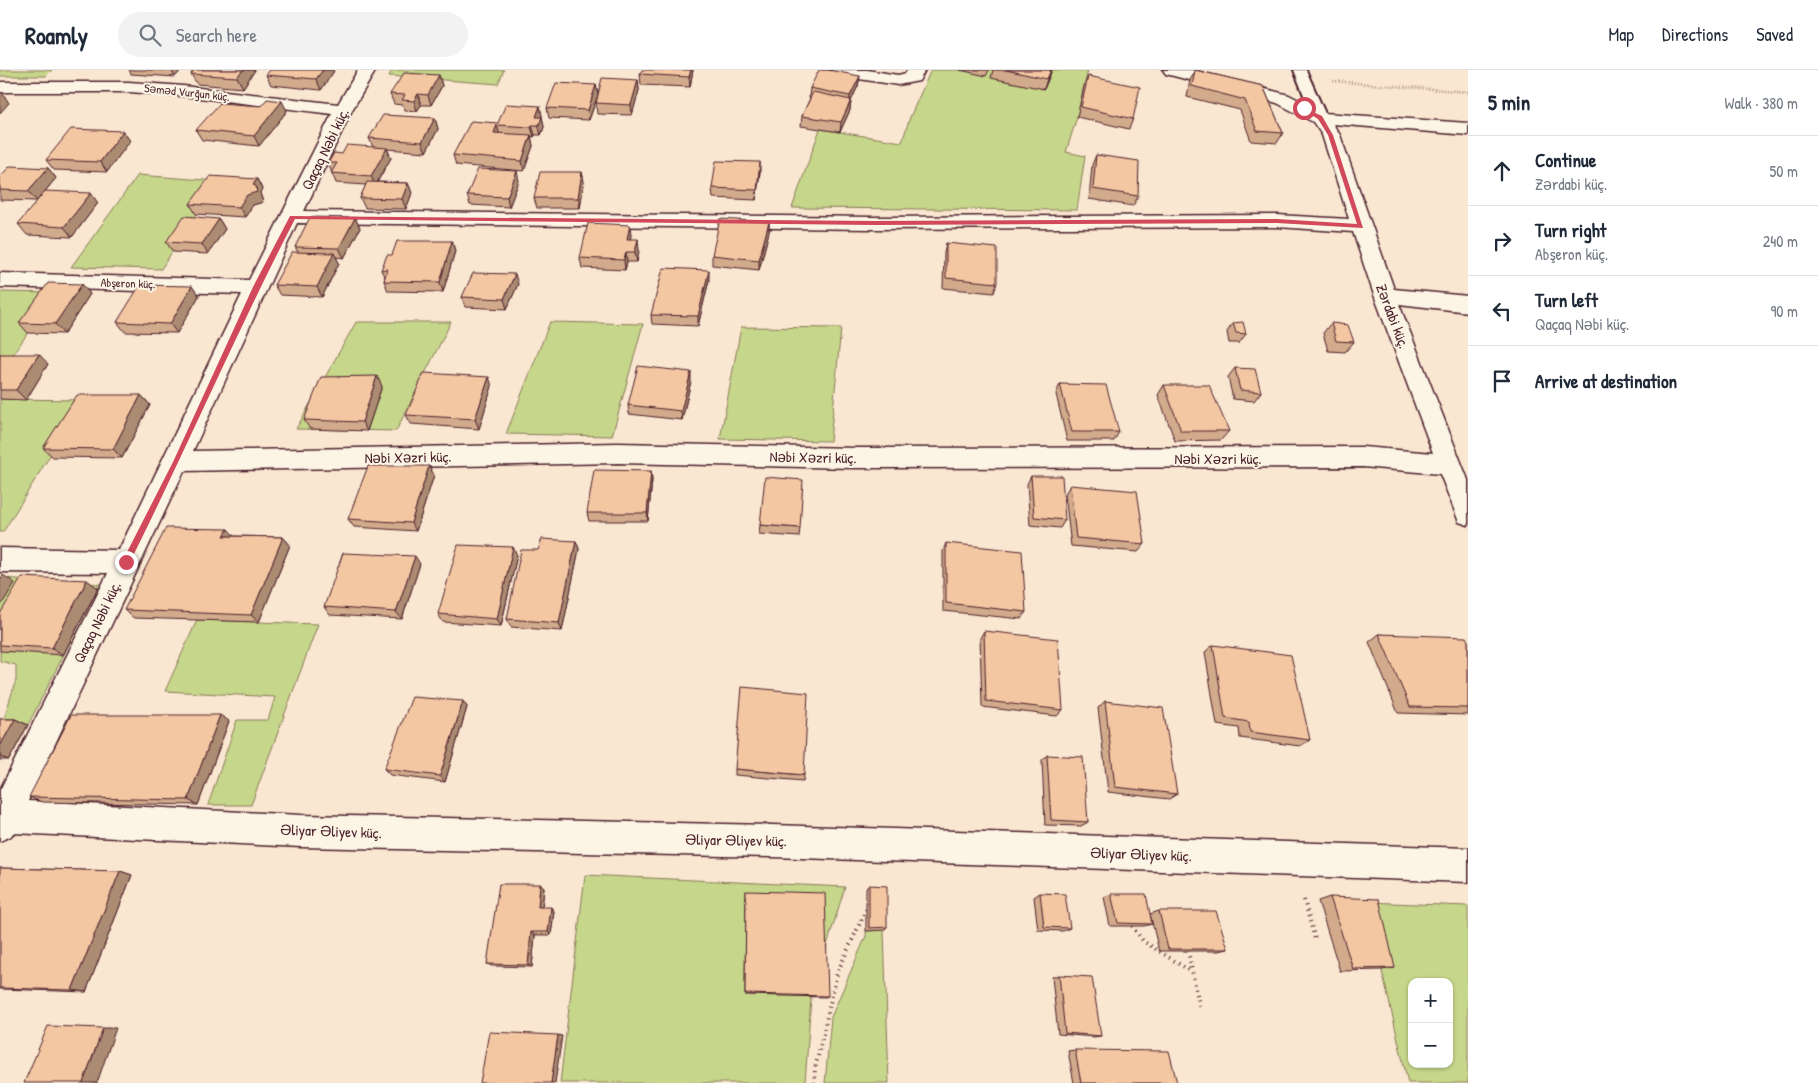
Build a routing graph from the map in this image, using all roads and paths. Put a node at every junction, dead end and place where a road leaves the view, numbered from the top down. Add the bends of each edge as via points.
1 (367, 70) edge
2 (832, 70) edge
3 (916, 70) edge
4 (1172, 70) edge
5 (1302, 74) edge
6 (0, 87) edge
7 (1468, 92) edge
8 (343, 110) junction
9 (1320, 118) junction
10 (1468, 130) edge
11 (292, 218) junction
12 (1361, 226) junction
13 (0, 280) edge
14 (256, 287) junction
15 (1385, 294) junction
16 (1468, 304) edge
17 (176, 462) junction
18 (1450, 465) junction
19 (1468, 514) edge
20 (0, 560) edge
21 (126, 562) junction
22 (2, 820) edge
23 (1468, 865) edge
24 (1304, 900) dead end
25 (868, 905) edge
26 (1132, 926) edge
27 (1315, 940) dead end
28 (1188, 951) edge
29 (1192, 972) junction
30 (1200, 1010) dead end
31 (814, 1083) edge

1 - 8 street, Qaçaq Nəbi küç.
2 - 3 street via 898,80 913,77
4 - 9 street via 1283,100
5 - 7 path
5 - 9 lane
6 - 8 street, Səməd Vurğun küç. via 129,87
8 - 11 street, Qaçaq Nəbi küç.
9 - 10 street
9 - 12 street, Zərdabi küç. via 1330,135
11 - 12 street via 874,223 1277,221
11 - 14 street, Qaçaq Nəbi küç.
12 - 15 street, Zərdabi küç.
13 - 14 street, Abşeron küç.
14 - 17 street, Qaçaq Nəbi küç.
15 - 16 street
15 - 18 street, Zərdabi küç.
17 - 18 street, Nəbi Xəzri küç. via 618,453 855,458 1363,457
17 - 21 street, Qaçaq Nəbi küç.
18 - 19 street, Zərdabi küç.
20 - 21 street
21 - 22 street, Qaçaq Nəbi küç.
22 - 23 street, Əliyar Əliyev küç. via 772,841
24 - 27 path
25 - 31 path via 837,973
26 - 29 path via 1143,941 1162,956
28 - 29 path
29 - 30 path

